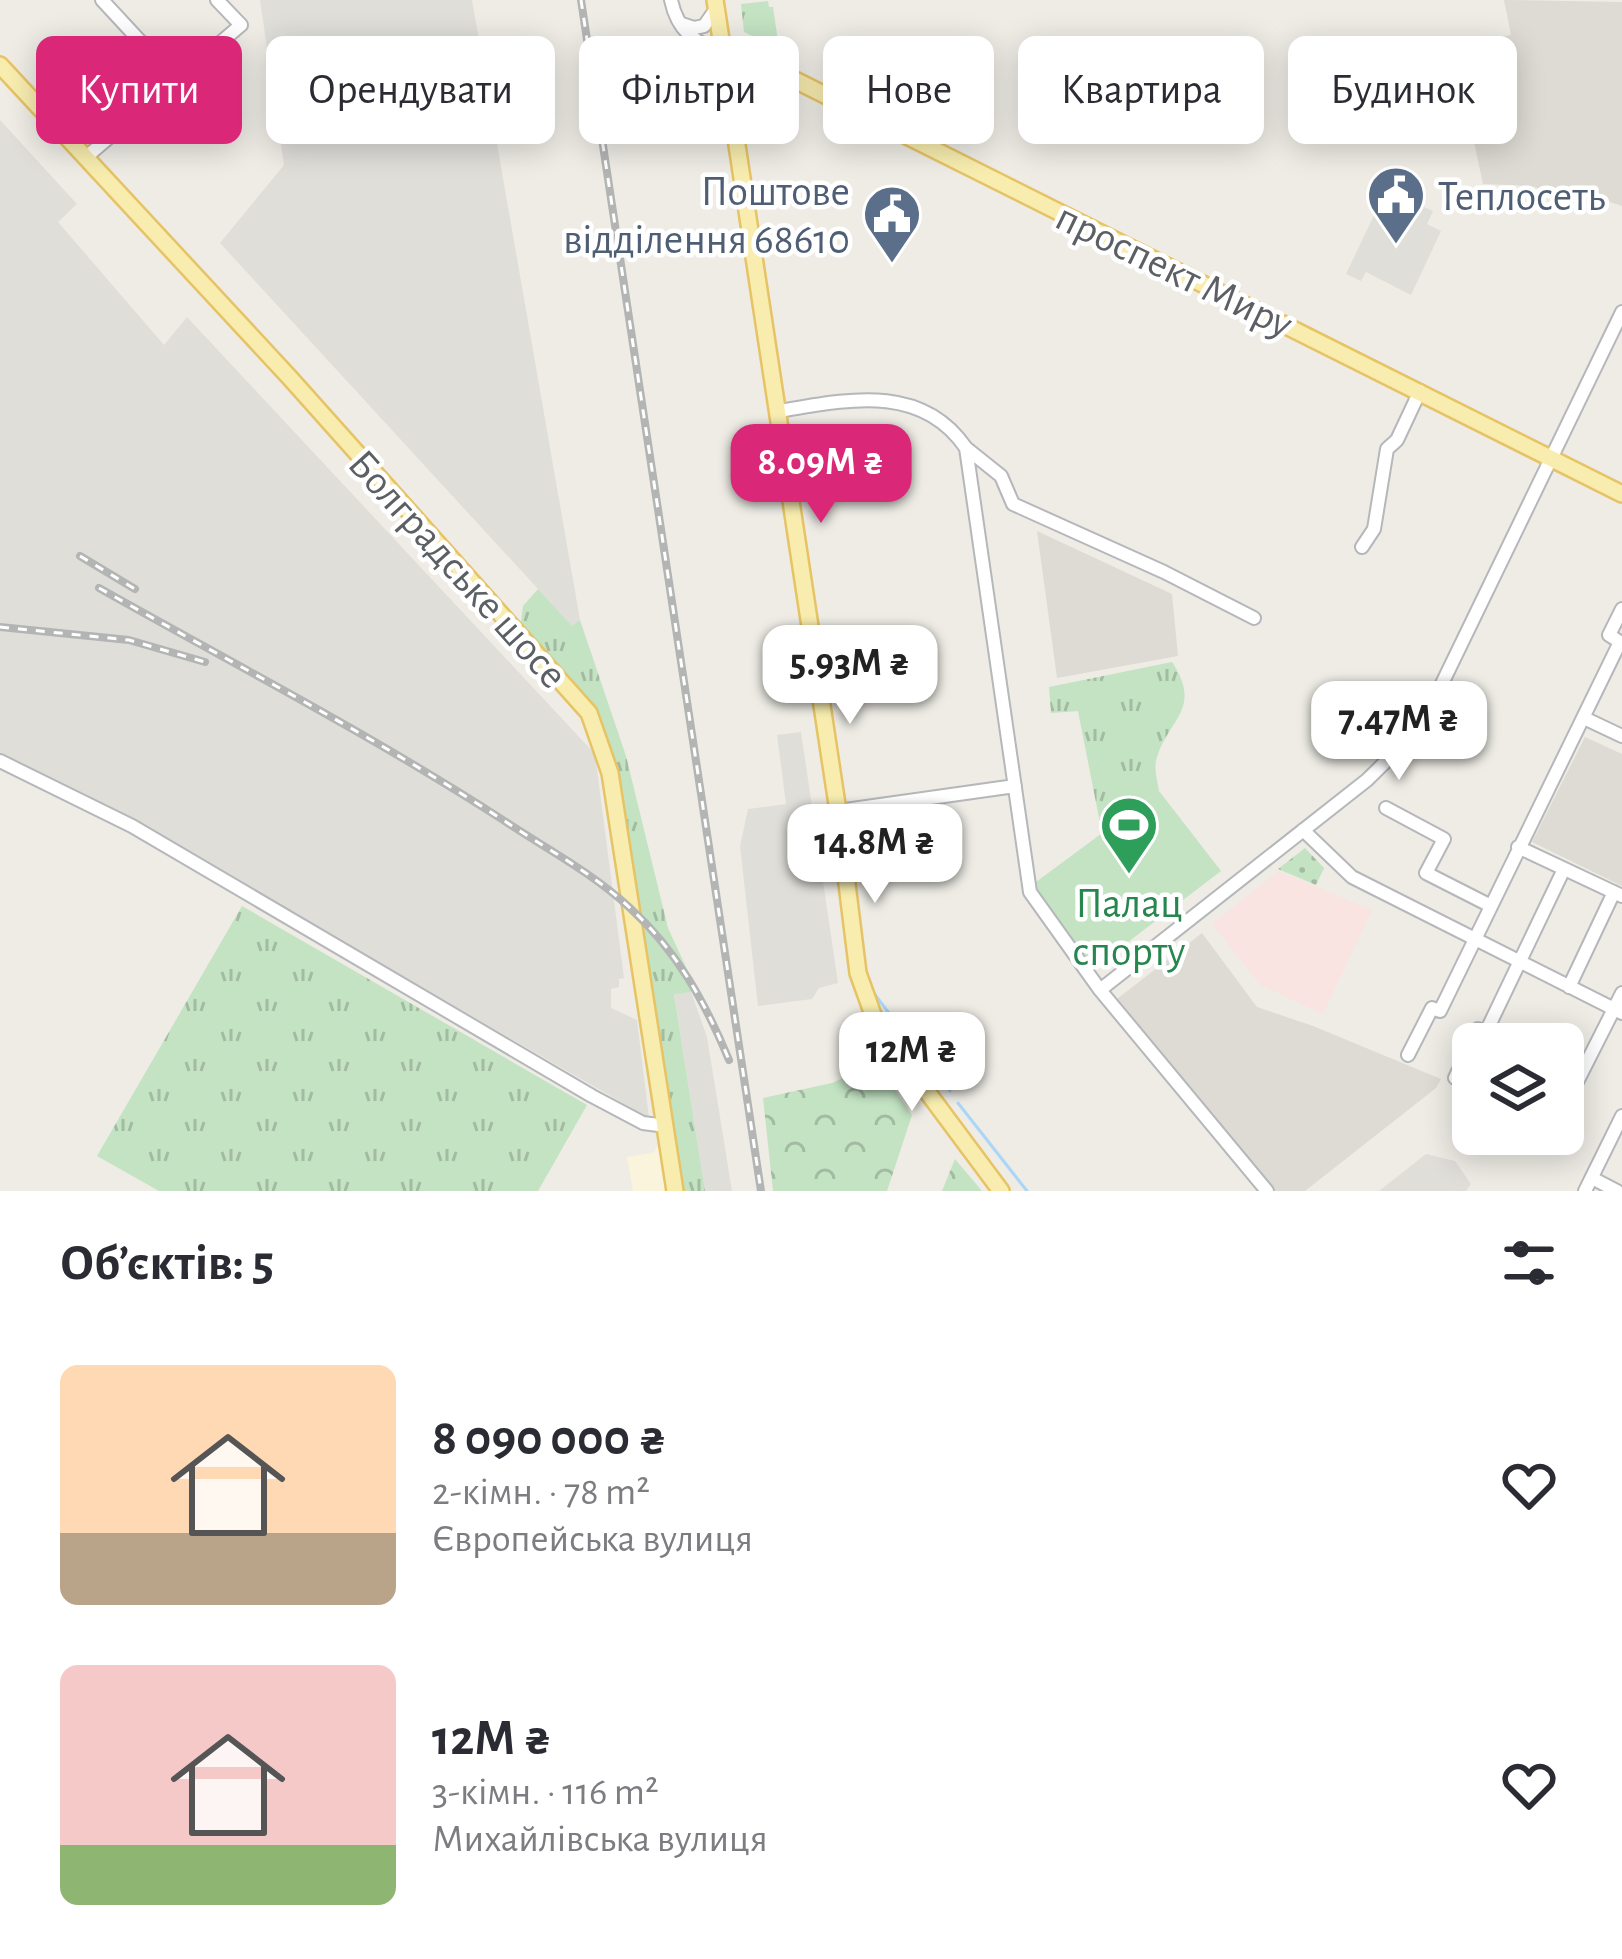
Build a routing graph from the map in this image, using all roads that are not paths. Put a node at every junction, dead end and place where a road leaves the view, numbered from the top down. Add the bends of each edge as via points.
1 (102, 0) edge
2 (218, 0) edge
3 (671, 0) edge
4 (716, 1) edge
5 (677, 19) junction
6 (135, 36) edge
7 (228, 36) edge
8 (689, 36) edge
9 (722, 36) edge
10 (0, 65) edge
11 (799, 82) edge
12 (102, 144) edge
13 (739, 144) edge
14 (85, 158) junction
15 (1622, 313) edge
16 (1420, 391) junction
17 (779, 410) junction
18 (966, 448) junction
19 (1552, 459) junction
20 (1622, 494) edge
21 (1362, 547) dead end
22 (1622, 609) edge
23 (1254, 618) dead end
24 (1584, 718) junction
25 (1622, 736) edge
26 (0, 760) edge
27 (1015, 785) junction
28 (1386, 808) dead end
29 (838, 812) junction
30 (1303, 830) junction
31 (1518, 847) junction
32 (1564, 869) junction
33 (1618, 894) edge
34 (1489, 905) junction
35 (1472, 940) junction
36 (1519, 962) junction
37 (1569, 987) junction
38 (1100, 990) junction
39 (1622, 993) edge
40 (1618, 1011) edge
41 (1490, 1023) edge
42 (1408, 1055) dead end
43 (1584, 1070) edge
44 (1622, 1116) edge
45 (666, 1126) junction
46 (1588, 1185) edge
47 (675, 1191) edge
48 (1000, 1191) edge
49 (1268, 1191) edge
50 (1617, 1191) edge

1 - 6 street
2 - 7 street via 241,25
3 - 5 street
4 - 5 street via 704,26
4 - 9 main road
5 - 8 street
10 - 14 main road, Болградське шосе
11 - 16 main road, проспект Миру
12 - 14 street
13 - 17 main road
14 - 45 main road, Болградське шосе via 589,713 610,773
15 - 19 street
16 - 19 main road, проспект Миру
16 - 21 street via 1388,449 1374,530
17 - 18 street via 880,397 920,410
17 - 29 main road
18 - 23 street via 1001,476 1013,504
18 - 27 street
19 - 20 main road, проспект Миру
19 - 30 street via 1427,718
22 - 24 street via 1610,635 1620,642
24 - 25 street
24 - 31 street
26 - 45 street via 173,850 592,1096
27 - 29 street
27 - 38 street via 1030,892
28 - 34 street via 1444,839 1426,873
29 - 48 main road via 867,1009
30 - 35 street via 1352,878
30 - 38 street
31 - 32 street
31 - 34 street
32 - 33 street
32 - 36 street
33 - 37 street
34 - 35 street
35 - 36 street
35 - 42 street via 1440,1011 1432,1008
36 - 37 street
36 - 41 street
37 - 40 street
38 - 49 street
39 - 40 street
40 - 43 street
44 - 46 street
45 - 47 main road, Болградське шосе
46 - 50 street

